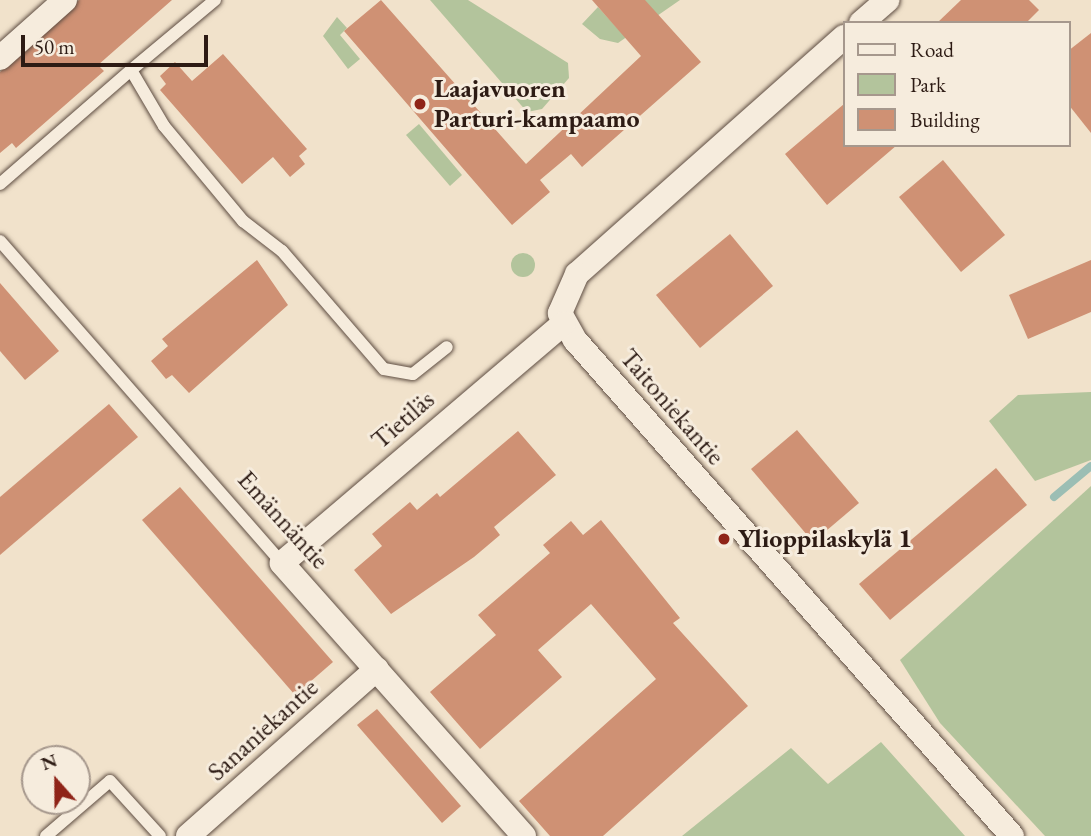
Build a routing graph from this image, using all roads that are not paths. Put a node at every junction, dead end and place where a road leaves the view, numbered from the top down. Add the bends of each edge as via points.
1 (65, 0) edge
2 (215, 0) edge
3 (887, 0) edge
4 (863, 21) edge
5 (842, 39) edge
6 (0, 58) edge
7 (131, 70) junction
8 (0, 184) edge
9 (0, 241) edge
10 (563, 324) junction
11 (447, 347) dead end
12 (282, 563) junction
13 (377, 669) junction
14 (46, 836) edge
15 (160, 836) edge
16 (188, 836) edge
17 (524, 836) edge
18 (1012, 836) edge

1 - 6 street
2 - 7 lane
3 - 4 street
5 - 10 street via 577,274 560,304
7 - 8 lane
7 - 11 lane via 164,126 243,221 282,251 384,369 413,373
9 - 12 lane, Emännäntie
10 - 12 street, Tietiläs
10 - 18 street, Taitoniekantie
12 - 13 street, Emännäntie
13 - 16 street, Sananiekantie
13 - 17 street, Emännäntie
14 - 15 lane via 110,780

